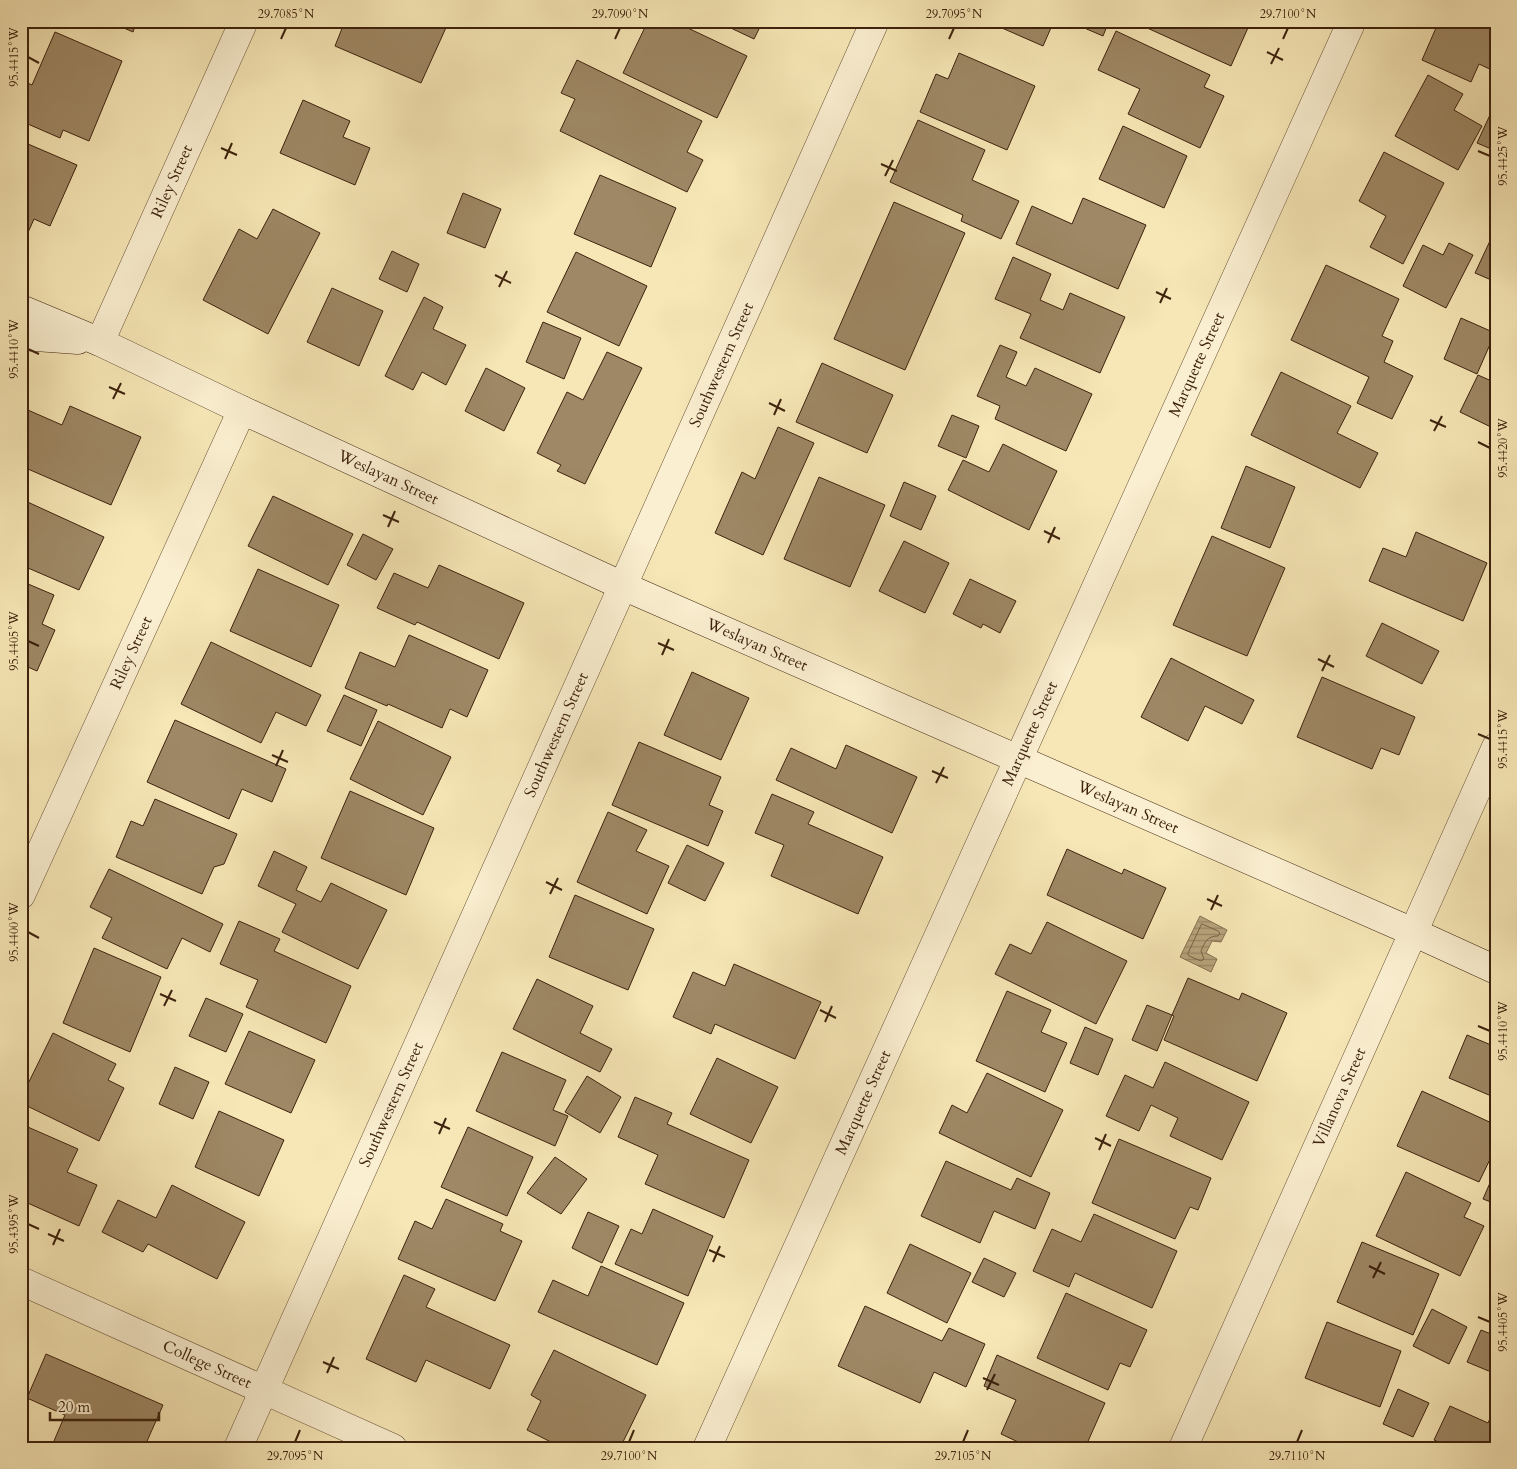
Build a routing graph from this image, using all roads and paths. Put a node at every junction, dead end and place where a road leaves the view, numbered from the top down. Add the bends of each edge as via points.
1 (244, 21) edge
2 (875, 21) edge
3 (1352, 21) edge
4 (21, 309) edge
5 (21, 336) edge
6 (100, 342) junction
7 (242, 410) junction
8 (623, 586) junction
9 (1496, 747) edge
10 (1019, 759) junction
11 (21, 895) edge
12 (1413, 932) junction
13 (1496, 970) edge
14 (21, 1281) edge
15 (264, 1390) junction
16 (238, 1448) edge
17 (393, 1448) edge
18 (707, 1448) edge
19 (1183, 1448) edge

1 - 6 street, Riley Street
2 - 8 street, Southwestern Street
3 - 10 street, Marquette Street
4 - 6 street, Weslayan Street
5 - 6 street
6 - 7 street, Weslayan Street
7 - 8 street, Weslayan Street
7 - 11 street, Riley Street
8 - 10 street, Weslayan Street
8 - 15 street, Southwestern Street
9 - 12 street, Villanova Street
10 - 12 street, Weslayan Street
10 - 18 street, Marquette Street
12 - 13 street, Weslayan Street
12 - 19 street, Villanova Street
14 - 15 street, College Street
15 - 16 street, Southwestern Street
15 - 17 street, College Street

